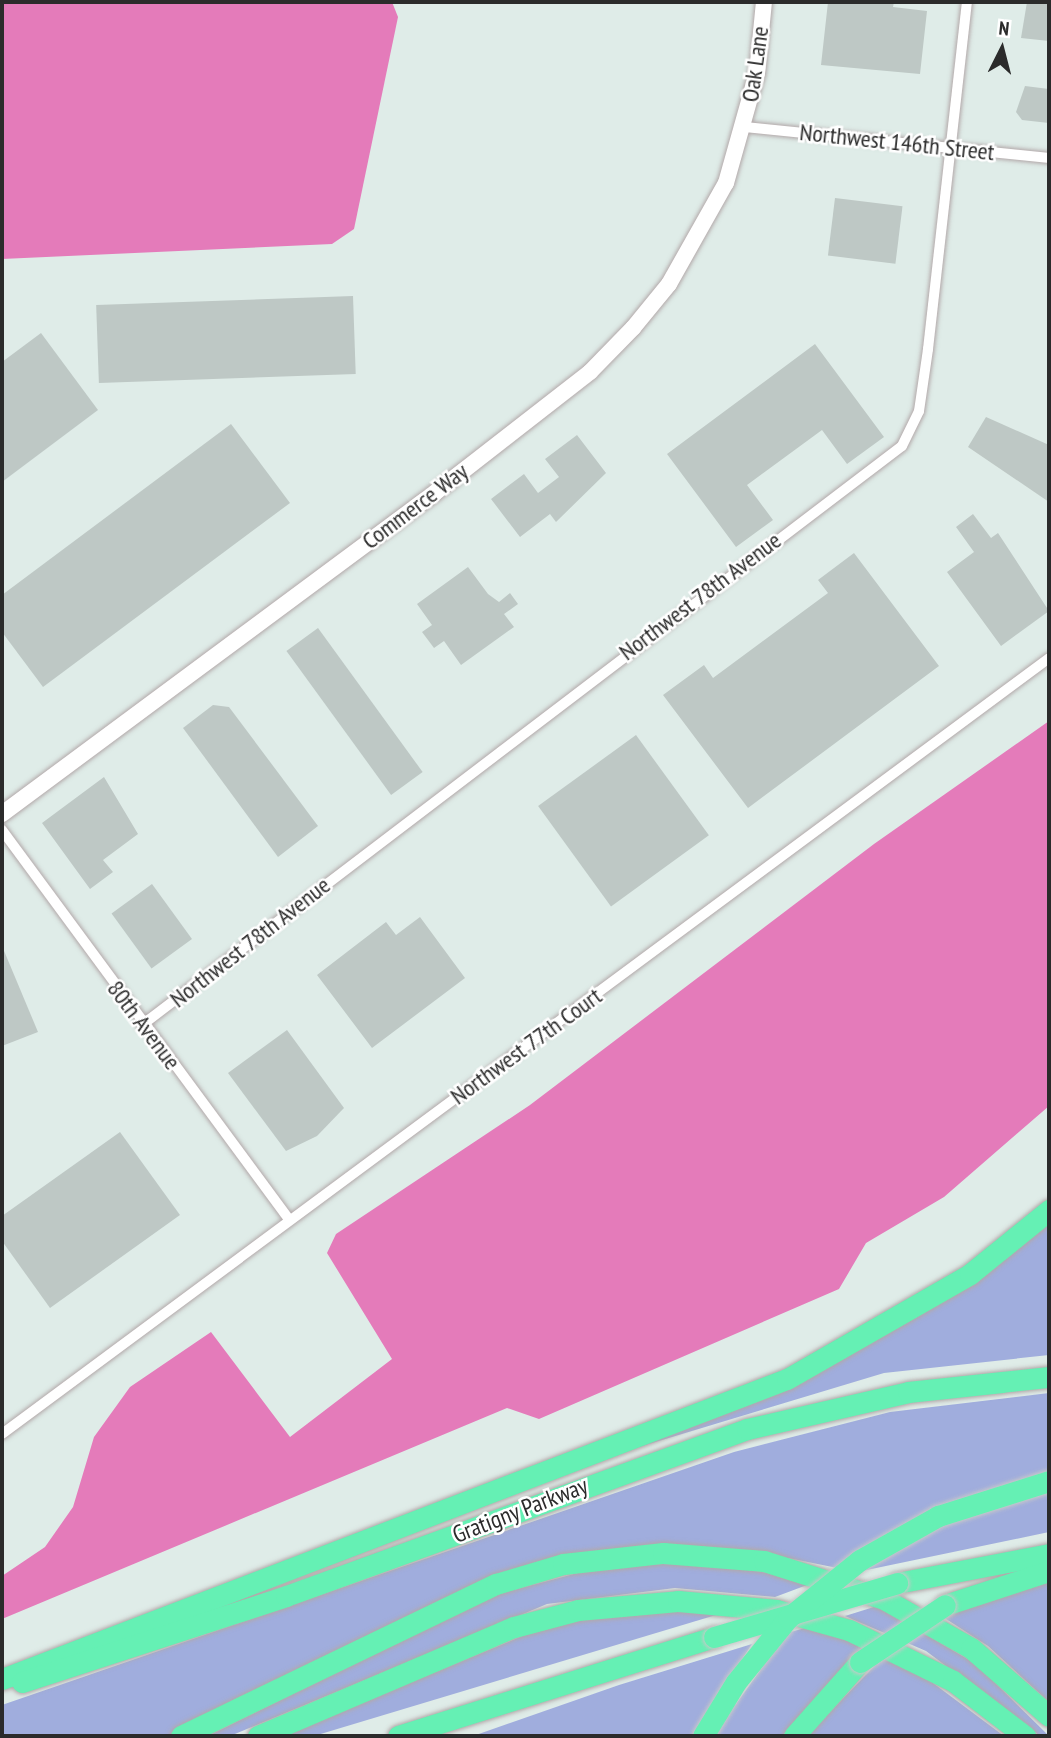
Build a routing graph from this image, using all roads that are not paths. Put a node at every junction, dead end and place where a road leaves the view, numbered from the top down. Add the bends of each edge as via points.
1 (764, 2) edge
2 (967, 2) edge
3 (745, 127) junction
4 (951, 147) junction
5 (1049, 158) edge
6 (1049, 658) edge
7 (2, 814) edge
8 (2, 830) edge
9 (142, 1025) junction
10 (1049, 1210) edge
11 (288, 1218) junction
12 (1049, 1377) edge
13 (2, 1434) edge
14 (1049, 1481) edge
15 (1049, 1554) edge
16 (1049, 1571) edge
17 (2, 1679) edge
18 (2, 1686) edge
19 (1049, 1716) edge
20 (181, 1736) edge
21 (258, 1736) edge
22 (398, 1736) edge
23 (703, 1736) edge
24 (794, 1736) edge
25 (1025, 1736) edge

1 - 3 street, Oak Lane
2 - 4 street, Northwest 78th Avenue
3 - 4 street, Northwest 146th Street
3 - 7 street, Commerce Way via 719,199 669,284 590,372
4 - 5 street, Northwest 146th Street
4 - 9 street, Northwest 78th Avenue via 919,411 902,446
6 - 11 street, Northwest 77th Court
8 - 9 street, 80th Avenue
9 - 11 street, 80th Avenue
10 - 17 highway via 970,1274 787,1379
11 - 13 street, Northwest 77th Court
12 - 18 highway, Gratigny Parkway via 908,1392 747,1429 286,1596 56,1675
14 - 23 highway, bridge via 938,1516 860,1560 788,1618 736,1682
15 - 22 highway, bridge via 897,1583
16 - 24 highway, bridge via 945,1605 860,1662
19 - 20 highway via 971,1648 884,1599 793,1567 663,1553 563,1564 496,1584
21 - 25 highway via 514,1627 578,1610 678,1601 777,1610 849,1630 953,1681

